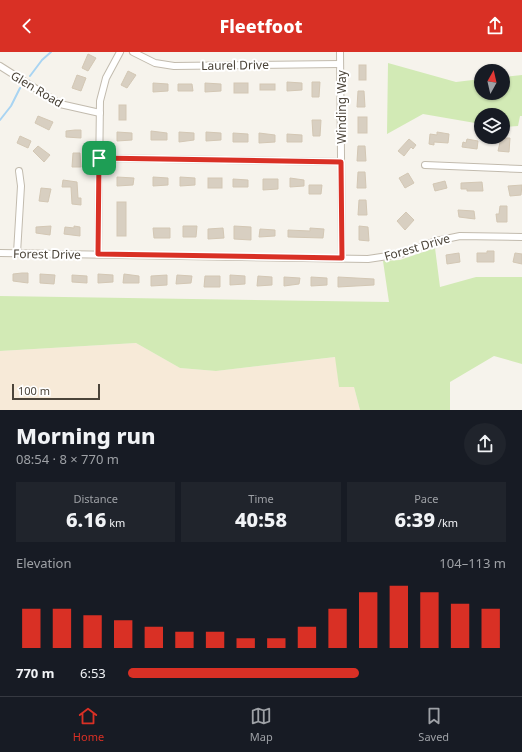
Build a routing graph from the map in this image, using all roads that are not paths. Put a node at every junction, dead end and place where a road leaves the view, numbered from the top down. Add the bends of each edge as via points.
1 (120, 52) edge
2 (133, 52) edge
3 (340, 52) edge
4 (340, 64) junction
5 (0, 66) edge
6 (100, 113) junction
7 (99, 158) junction
8 (341, 162) junction
9 (425, 165) dead end
10 (522, 169) edge
11 (18, 171) dead end
12 (522, 237) edge
13 (0, 253) edge
14 (17, 253) junction
15 (98, 254) junction
16 (342, 258) junction

1 - 6 street via 102,89
2 - 4 street, Laurel Drive via 155,63 170,66
3 - 4 street, Winding Way
4 - 8 street, Winding Way
5 - 6 street, Glen Road via 60,104
6 - 7 street
7 - 8 street
7 - 15 street
8 - 16 street, Winding Way
9 - 10 street
11 - 14 street via 21,186
12 - 16 street, Forest Drive via 460,236 384,257
13 - 14 street, Forest Drive
14 - 15 street, Forest Drive
15 - 16 street, Forest Drive

